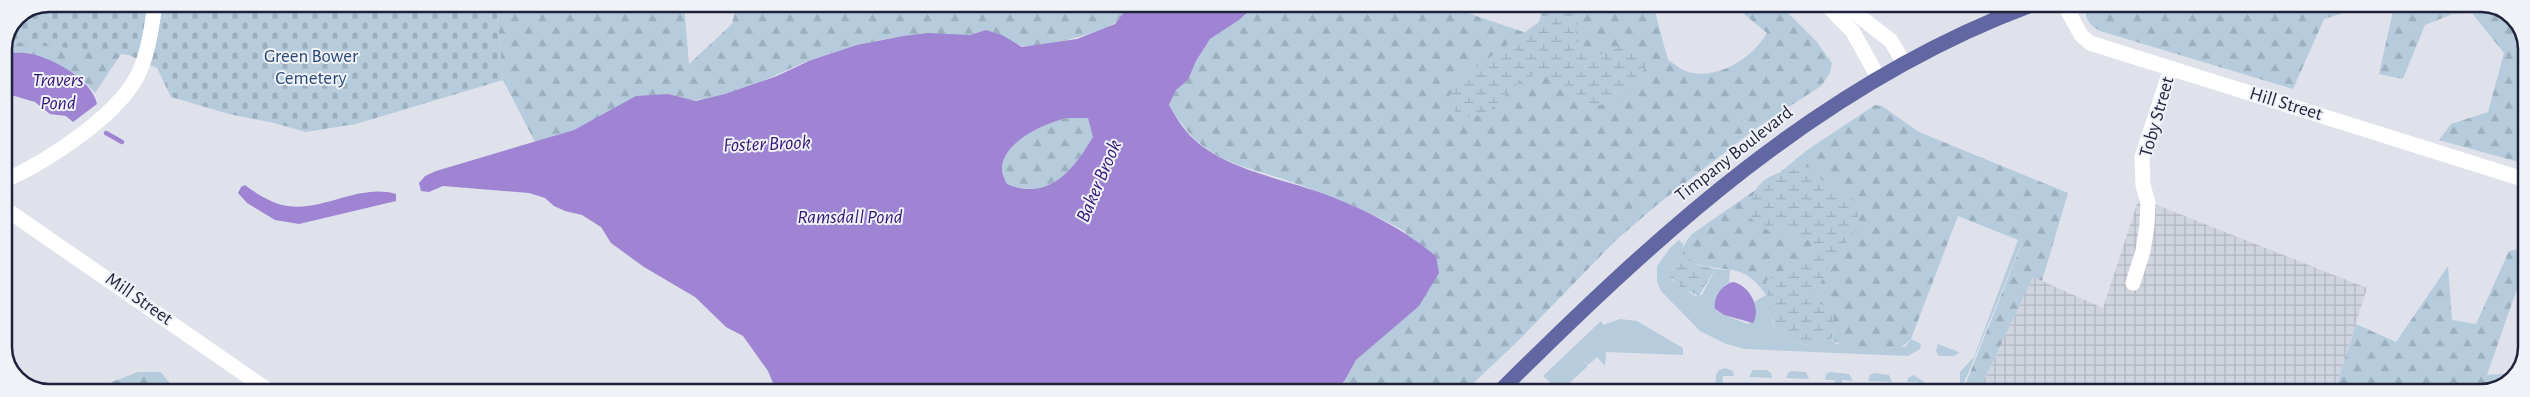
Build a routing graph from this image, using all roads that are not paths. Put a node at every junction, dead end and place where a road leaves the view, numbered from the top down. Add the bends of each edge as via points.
1 (153, 12) edge
2 (1834, 13) edge
3 (1855, 13) edge
4 (2011, 13) edge
5 (2069, 13) edge
6 (1904, 63) junction
7 (2171, 68) junction
8 (1878, 77) junction
9 (12, 176) edge
10 (2517, 177) edge
11 (13, 214) edge
12 (2133, 283) dead end
13 (259, 384) edge
14 (1507, 384) edge

1 - 9 street via 141,69 118,103 54,154
2 - 8 street via 1853,32
3 - 6 street via 1891,41
4 - 6 main road, Timpany Boulevard via 1981,24
5 - 7 street, Hill Street via 2090,43
6 - 8 main road, Timpany Boulevard
7 - 10 street, Hill Street
7 - 12 street, Toby Street via 2142,157 2148,225
8 - 14 main road, Timpany Boulevard via 1797,129 1702,203 1590,302
11 - 13 street, Mill Street

